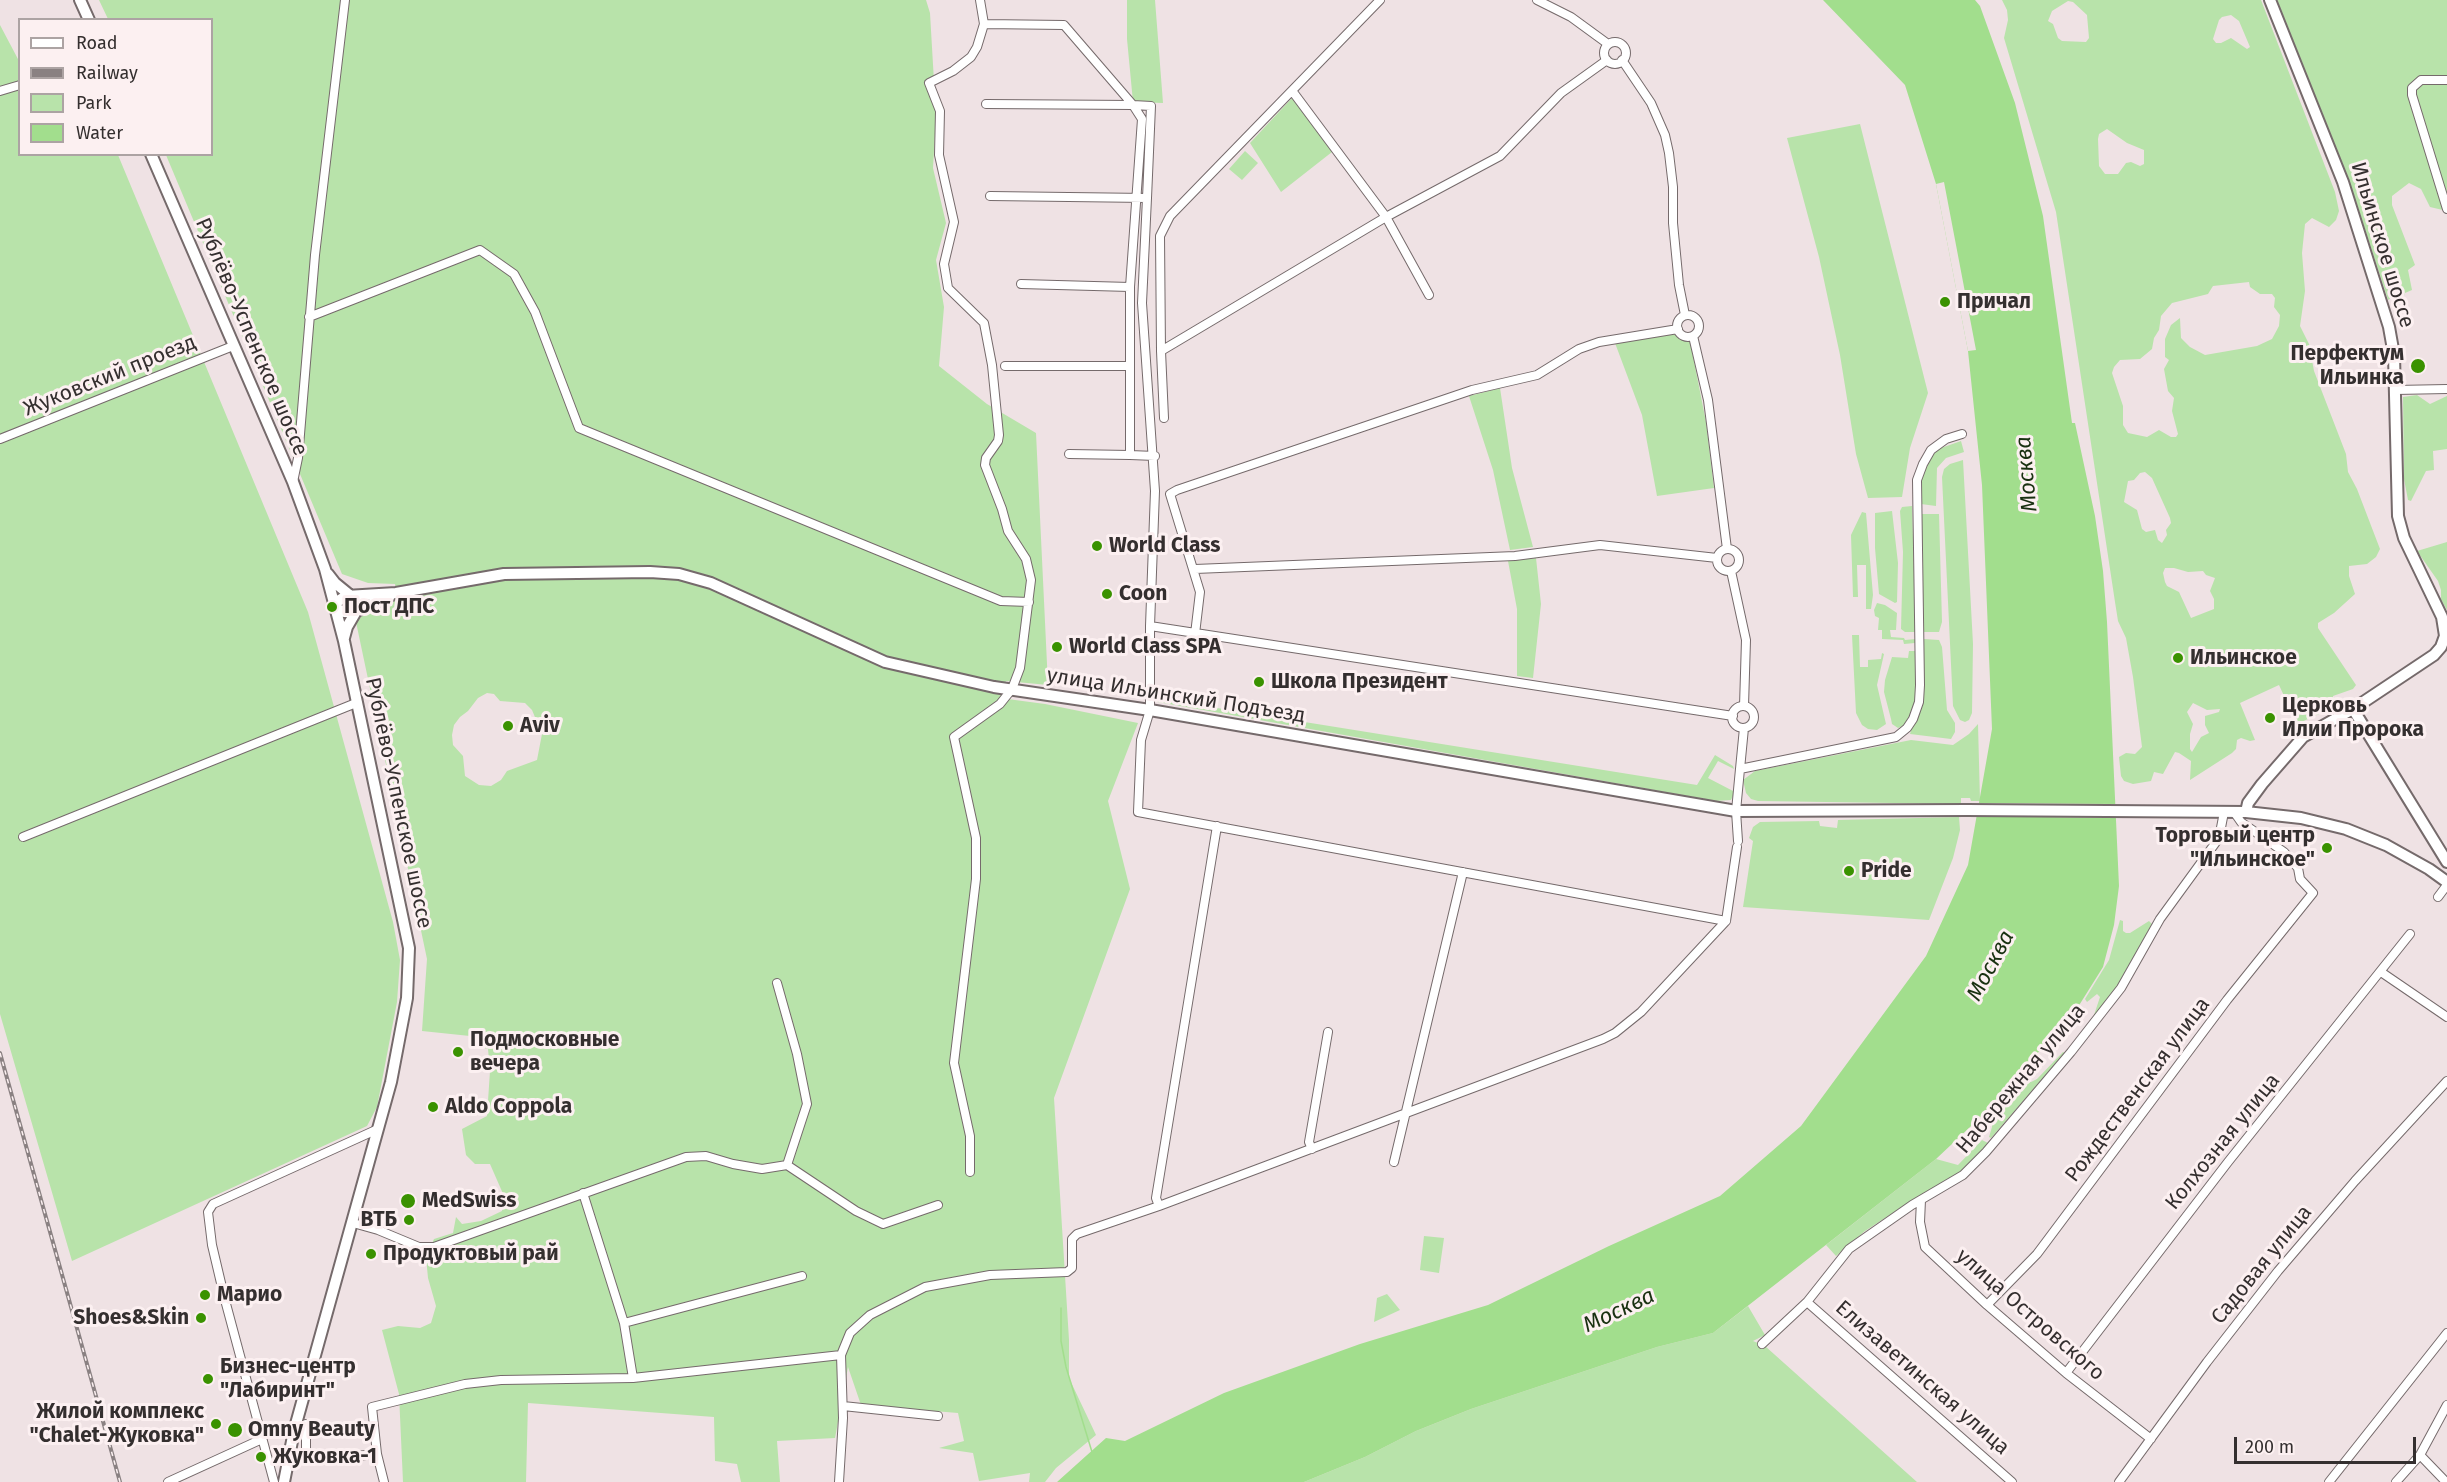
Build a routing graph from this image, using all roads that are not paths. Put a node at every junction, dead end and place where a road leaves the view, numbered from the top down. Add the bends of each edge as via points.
1 (80, 0) edge
2 (345, 0) edge
3 (980, 0) edge
4 (1380, 0) edge
5 (1537, 0) edge
6 (2270, 0) edge
7 (88, 18) edge
8 (984, 24) junction
9 (1608, 44) junction
10 (1607, 60) junction
11 (1622, 60) junction
12 (2447, 80) edge
13 (18, 86) edge
14 (0, 91) edge
15 (1293, 92) junction
16 (986, 104) dead end
17 (1133, 105) junction
18 (152, 156) edge
19 (990, 196) dead end
20 (1146, 198) junction
21 (1137, 199) junction
22 (2447, 209) edge
23 (1386, 217) junction
24 (1021, 284) dead end
25 (1130, 287) junction
26 (1429, 295) dead end
27 (1685, 315) junction
28 (309, 317) junction
29 (1678, 329) junction
30 (1693, 336) junction
31 (234, 346) junction
32 (1161, 351) junction
33 (1005, 366) dead end
34 (1129, 366) junction
35 (2447, 389) edge
36 (2395, 390) junction
37 (1164, 418) dead end
38 (1962, 434) dead end
39 (0, 439) edge
40 (1069, 454) dead end
41 (1130, 455) junction
42 (1155, 456) junction
43 (293, 482) junction
44 (1727, 549) junction
45 (1717, 558) junction
46 (325, 569) junction
47 (1195, 569) junction
48 (1731, 571) junction
49 (396, 593) junction
50 (352, 596) junction
51 (1029, 602) junction
52 (335, 608) junction
53 (357, 611) junction
54 (1150, 626) junction
55 (1195, 634) junction
56 (344, 641) junction
57 (1012, 689) junction
58 (356, 703) junction
59 (1744, 706) junction
60 (2354, 709) junction
61 (1150, 710) junction
62 (1732, 716) junction
63 (1744, 728) junction
64 (1740, 769) junction
65 (1736, 811) junction
66 (2229, 812) junction
67 (2246, 812) junction
68 (1217, 826) junction
69 (23, 837) dead end
70 (2447, 862) edge
71 (1463, 872) junction
72 (2447, 884) edge
73 (2438, 897) dead end
74 (1726, 921) junction
75 (2410, 934) dead end
76 (2381, 972) junction
77 (777, 983) dead end
78 (2447, 1017) edge
79 (1328, 1032) dead end
80 (2447, 1081) edge
81 (1406, 1113) junction
82 (378, 1129) junction
83 (1312, 1149) junction
84 (1394, 1162) dead end
85 (787, 1165) junction
86 (970, 1172) dead end
87 (583, 1193) junction
88 (1921, 1200) junction
89 (938, 1205) dead end
90 (1159, 1206) junction
91 (353, 1223) junction
92 (802, 1276) dead end
93 (1807, 1302) junction
94 (1987, 1305) junction
95 (624, 1323) junction
96 (2447, 1333) edge
97 (1762, 1344) dead end
98 (841, 1354) junction
99 (2066, 1373) junction
100 (633, 1378) junction
101 (2447, 1405) edge
102 (843, 1406) junction
103 (938, 1416) dead end
104 (294, 1431) junction
105 (262, 1439) junction
106 (2151, 1439) junction
107 (377, 1454) junction
108 (2420, 1455) junction
109 (168, 1482) edge
110 (274, 1482) edge
111 (284, 1482) edge
112 (384, 1482) edge
113 (838, 1482) edge
114 (2012, 1482) edge
115 (2119, 1482) edge
116 (2329, 1482) edge
117 (2396, 1482) edge
118 (2446, 1482) edge

1 - 7 main road
2 - 28 street
3 - 8 street
4 - 15 street
5 - 9 street via 1571,17
6 - 36 main road, Ильинское шоссе via 2343,182 2389,327
8 - 17 street via 1064,25
8 - 51 street via 971,57 929,83 940,111 939,155 954,222 944,264 948,288 984,323 999,435 986,465 1008,531 1030,569
9 - 10 street via 1604,54
9 - 11 street via 1621,44 1625,50
10 - 11 street
10 - 23 street via 1561,93 1500,156
11 - 27 street via 1651,103 1670,153 1673,223
12 - 22 street via 2421,80 2412,88 2412,95
13 - 14 street
15 - 23 street
15 - 32 street via 1170,216 1160,236
16 - 17 street
17 - 20 street via 1151,106
17 - 21 street via 1142,119
18 - 31 main road, Рублёво-Успенское шоссе
19 - 21 street
20 - 21 street
20 - 42 street via 1142,303
21 - 25 street
23 - 26 street
23 - 32 street
24 - 25 street
25 - 34 street
27 - 29 street via 1678,322
27 - 30 street via 1699,324
28 - 43 street
28 - 51 street via 480,250 514,274 535,312 579,428 1001,601
29 - 30 street via 1685,337
29 - 47 street via 1599,342 1579,349 1537,375 1472,390 1177,490 1170,494
30 - 44 street via 1708,400
31 - 39 street, Жуковский проезд
31 - 43 main road, Рублёво-Успенское шоссе
32 - 37 street
33 - 34 street
34 - 41 street
35 - 36 street
36 - 60 main road, Ильинское шоссе via 2398,516 2412,556 2439,610 2445,636 2434,656
38 - 64 street via 1931,450 1917,480 1920,685 1917,711 1907,728 1896,737
40 - 41 street
41 - 42 street
42 - 54 street
43 - 46 main road, Рублёво-Успенское шоссе
44 - 45 street
44 - 48 street via 1736,552 1739,559
45 - 47 street via 1600,545 1515,556
45 - 48 street via 1722,569
46 - 50 main road
46 - 52 main road, Рублёво-Успенское шоссе
47 - 55 street via 1200,592
48 - 59 street via 1746,640
49 - 50 main road, улица Ильинский Подъезд
49 - 53 main road, улица Ильинский Подъезд
49 - 57 main road, улица Ильинский Подъезд via 504,574 680,574 711,583 885,662
50 - 52 main road via 340,599
50 - 53 main road via 357,601
51 - 57 street via 1020,668
52 - 53 main road
52 - 56 main road, Рублёво-Успенское шоссе
53 - 56 main road
54 - 55 street
54 - 61 street
55 - 62 street
56 - 58 main road, Рублёво-Успенское шоссе
57 - 61 main road, улица Ильинский Подъезд
57 - 86 street via 1000,704 954,737 976,838 976,879 954,1063 970,1136
58 - 69 street
58 - 82 main road, Рублёво-Успенское шоссе via 409,948 407,998
59 - 62 street
59 - 63 street via 1751,709 1754,720
60 - 67 main road, Ильинское шоссе via 2293,745 2257,790
60 - 70 main road
61 - 65 main road, улица Ильинский Подъезд
61 - 68 street via 1141,740 1138,812
62 - 63 street via 1737,726
63 - 64 street
64 - 65 street
65 - 66 main road, улица Ильинский Подъезд
65 - 74 street via 1738,844
66 - 67 main road
66 - 88 street, Набережная улица via 2219,838 2160,919 2121,988 2071,1052 1972,1167
66 - 94 street, Рождественская улица via 2284,852 2313,893 2037,1254
67 - 72 main road via 2301,818 2346,829 2386,845
68 - 71 street
68 - 90 street via 1156,1198
71 - 74 street
71 - 81 street
72 - 73 street
74 - 81 street via 1641,1012 1616,1033
75 - 76 street, Колхозная улица
76 - 78 street
76 - 99 street, Колхозная улица
77 - 85 street via 807,1104
79 - 83 street via 1309,1142
80 - 106 street, Садовая улица via 2278,1271
81 - 83 street
81 - 84 street
82 - 91 main road, Рублёво-Успенское шоссе
82 - 105 street via 213,1204 208,1212 212,1245
83 - 90 street
85 - 87 street via 762,1169 706,1156 686,1157
85 - 89 street via 856,1211 883,1224
87 - 91 street via 434,1247 419,1247
87 - 95 street
88 - 93 street, Набережная улица via 1849,1249
88 - 94 street, улица Островского via 1925,1248
90 - 98 street via 1077,1234 1072,1239 1072,1268 1067,1272 990,1275 925,1287 870,1315 850,1333
91 - 104 main road, Рублёво-Успенское шоссе
92 - 95 street
93 - 97 street, Набережная улица
93 - 114 street, Елизаветинская улица
94 - 99 street, улица Островского
95 - 100 street
96 - 116 street
98 - 100 street
98 - 102 street
99 - 106 street, улица Островского
100 - 107 street via 465,1384 372,1407
101 - 108 street
102 - 103 street
102 - 113 street
104 - 107 street via 306,1424 306,1454 312,1460
104 - 111 main road, Рублёво-Успенское шоссе
105 - 109 street
105 - 110 street
106 - 115 street, Садовая улица
107 - 112 street
108 - 117 street
108 - 118 street

